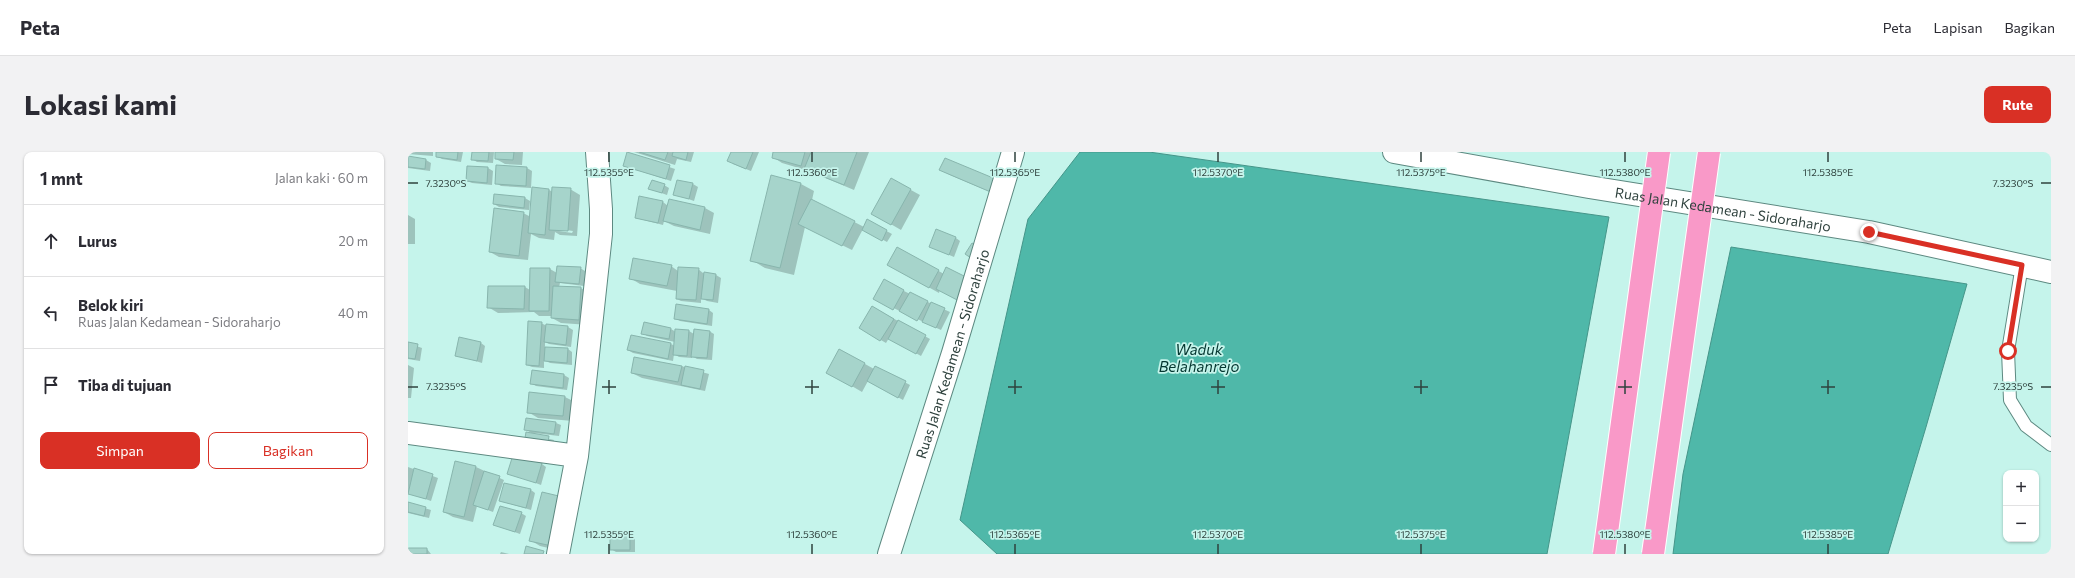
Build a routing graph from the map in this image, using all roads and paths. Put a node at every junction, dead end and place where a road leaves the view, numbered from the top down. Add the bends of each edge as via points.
1 (597, 152) edge
2 (1013, 152) edge
3 (1394, 152) edge
4 (1659, 152) edge
5 (1709, 152) edge
6 (2022, 265) junction
7 (2051, 272) edge
8 (408, 433) edge
9 (2051, 445) edge
10 (577, 456) junction
11 (558, 554) edge
12 (889, 554) edge
13 (1604, 554) edge
14 (1653, 554) edge

1 - 10 main road via 601,234
2 - 12 main road, Ruas Jalan Kedamean - Sidoraharjo
3 - 6 main road, Ruas Jalan Kedamean - Sidoraharjo via 1589,187 1869,232
4 - 13 highway, bridge
5 - 14 highway, bridge
6 - 7 main road, Ruas Jalan Kedamean - Sidoraharjo
6 - 9 lane via 2008,351 2010,400 2026,426
8 - 10 main road
10 - 11 main road

